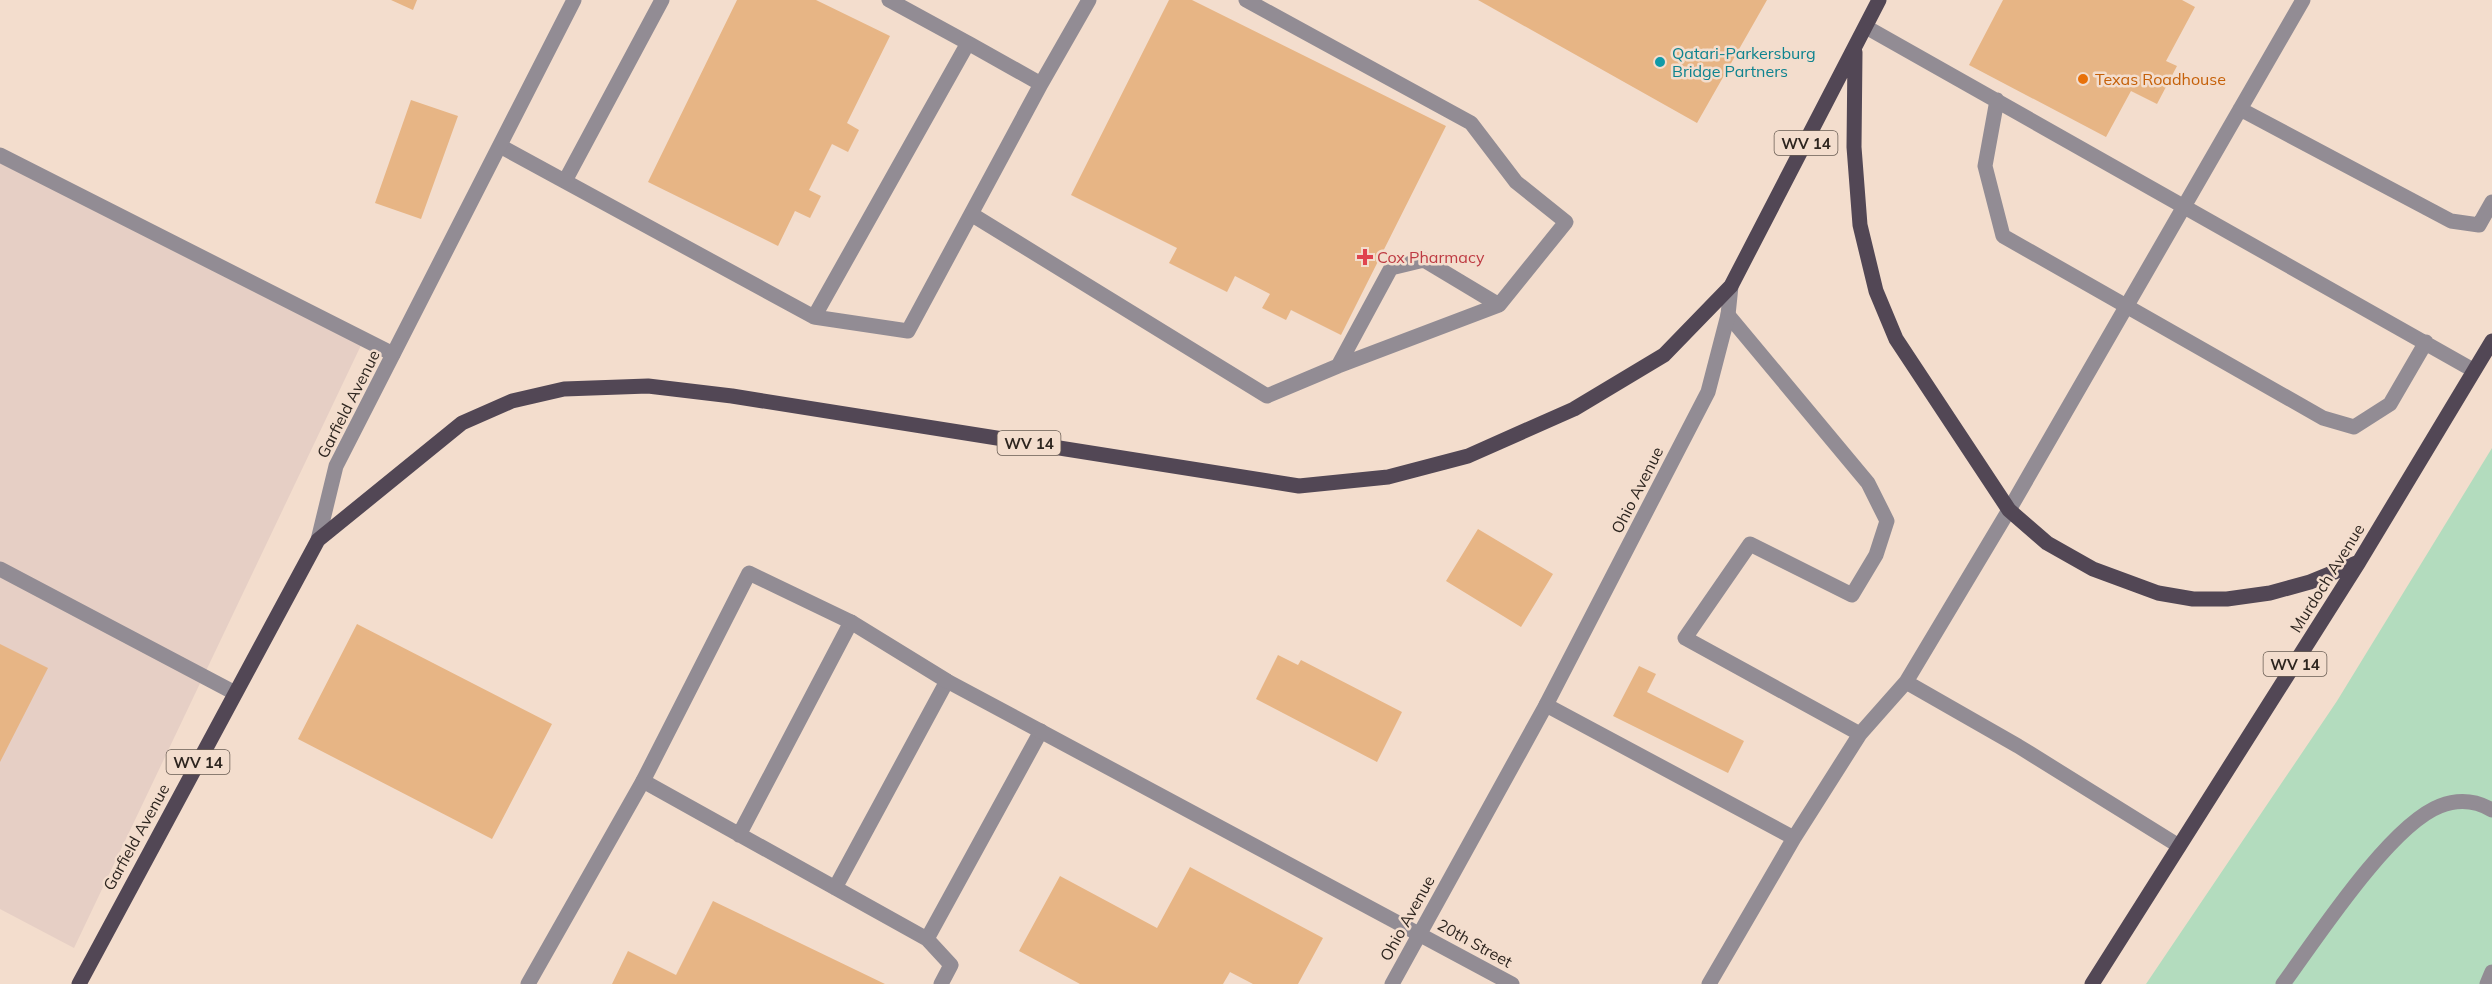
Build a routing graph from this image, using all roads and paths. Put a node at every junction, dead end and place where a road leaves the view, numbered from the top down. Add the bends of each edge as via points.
1 (574, 0) edge
2 (662, 0) edge
3 (889, 0) edge
4 (1089, 0) edge
5 (1246, 0) edge
6 (1879, 0) edge
7 (2303, 0) edge
8 (1866, 27) junction
9 (968, 43) junction
10 (1856, 49) junction
11 (1041, 84) junction
12 (1997, 100) junction
13 (2240, 109) junction
14 (500, 146) junction
15 (0, 154) edge
16 (564, 182) junction
17 (2492, 202) edge
18 (2184, 206) junction
19 (971, 214) junction
20 (1731, 286) junction
21 (1499, 305) junction
22 (2127, 305) junction
23 (1728, 315) junction
24 (814, 317) junction
25 (2492, 340) edge
26 (2426, 342) junction
27 (393, 354) junction
28 (1338, 366) junction
29 (2473, 370) junction
30 (2009, 510) junction
31 (318, 540) junction
32 (2359, 562) junction
33 (0, 569) edge
34 (851, 622) junction
35 (947, 681) junction
36 (1906, 682) junction
37 (235, 693) junction
38 (1546, 705) junction
39 (1041, 731) junction
40 (1860, 734) junction
41 (643, 782) junction
42 (2492, 810) edge
43 (739, 835) junction
44 (1794, 838) junction
45 (2180, 846) junction
46 (835, 888) junction
47 (1420, 933) junction
48 (927, 939) junction
49 (2492, 972) edge
50 (78, 984) edge
51 (528, 984) edge
52 (941, 984) edge
53 (1392, 984) edge
54 (1512, 984) edge
55 (1709, 984) edge
56 (2092, 984) edge
57 (2283, 984) edge
58 (2487, 984) edge

1 - 14 street, Garfield Avenue
2 - 16 street
3 - 9 street
4 - 11 street
5 - 21 street via 1471,123 1516,182 1566,222
6 - 8 main road, Ohio Avenue / WV 14
7 - 13 street
8 - 10 main road, Ohio Avenue / WV 14
8 - 12 street
9 - 11 street
9 - 24 street
10 - 20 main road, Ohio Avenue / WV 14
10 - 30 main road via 1854,147 1860,225 1876,291 1896,339
11 - 19 street
12 - 18 street
12 - 22 street via 1985,166 2003,236
13 - 17 street via 2451,221 2479,225
13 - 18 street
14 - 16 street
14 - 27 street, Garfield Avenue
15 - 27 street
16 - 24 street
18 - 22 street
18 - 26 street
19 - 24 street via 908,331
19 - 28 street via 1267,396
20 - 23 street, Ohio Avenue
20 - 31 main road, WV 14 via 1664,355 1574,410 1468,456 1388,477 1299,486 732,396 648,386 564,389 512,401 462,423
21 - 28 street
21 - 28 street via 1424,260 1391,268
22 - 26 street via 2323,418 2354,427 2390,404
22 - 30 street
23 - 38 street, Ohio Avenue via 1708,392
23 - 40 street via 1868,483 1887,521 1876,555 1852,595 1750,544 1685,638
25 - 29 main road, Murdoch Avenue / WV 14
26 - 29 street
27 - 31 street, Garfield Avenue via 336,466
29 - 32 main road, Murdoch Avenue / WV 14
30 - 32 main road via 2048,543 2093,569 2158,593 2193,599 2270,593
30 - 36 street
31 - 37 main road, Garfield Avenue / WV 14
32 - 45 main road, Murdoch Avenue / WV 14
33 - 37 street
34 - 35 street, 20th Street
34 - 41 street, 20th Street via 749,573
34 - 43 street
35 - 39 street, 20th Street
35 - 46 street
36 - 40 street
36 - 45 street
37 - 50 main road, Garfield Avenue / WV 14
38 - 44 street
38 - 47 street, Ohio Avenue
39 - 47 street, 20th Street
39 - 48 street
40 - 44 street
41 - 43 street
41 - 51 street
42 - 57 street via 2478,802 2460,801 2439,806 2416,820 2381,856
43 - 46 street
44 - 55 street
45 - 56 main road, Murdoch Avenue / WV 14
46 - 48 street
47 - 53 street, Ohio Avenue
47 - 54 street, 20th Street
48 - 52 street via 951,965
49 - 58 street

